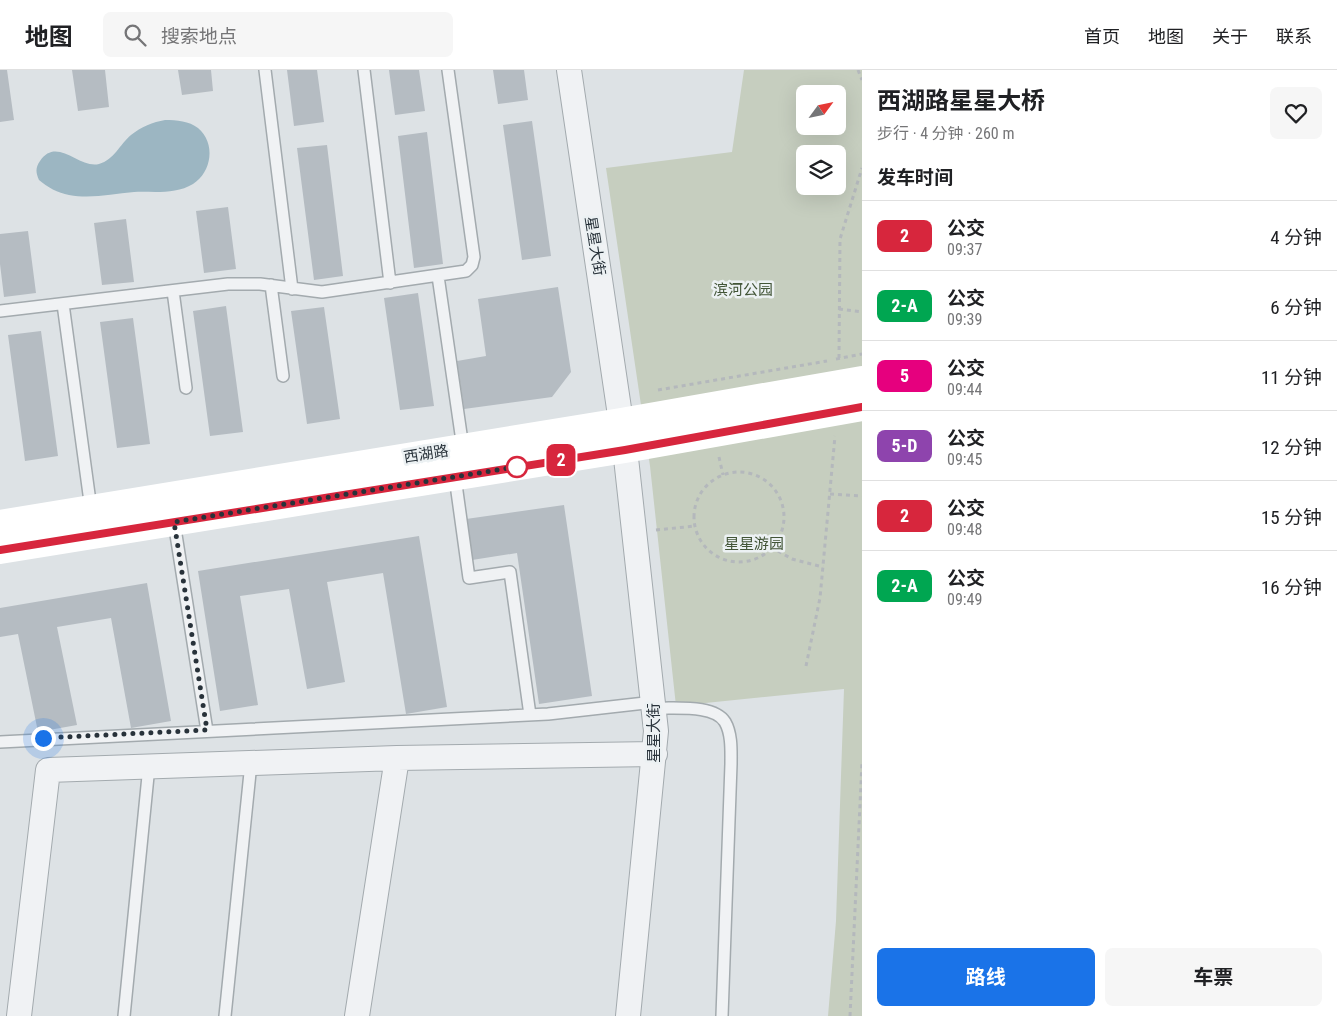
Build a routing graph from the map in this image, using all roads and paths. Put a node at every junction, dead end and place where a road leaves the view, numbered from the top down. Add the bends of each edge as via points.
1 (265, 70) edge
2 (364, 70) edge
3 (448, 70) edge
4 (569, 70) edge
5 (858, 70) edge
6 (862, 80) edge
7 (862, 168) edge
8 (438, 276) junction
9 (390, 282) junction
10 (271, 285) junction
11 (292, 288) junction
12 (173, 291) junction
13 (63, 304) junction
14 (839, 309) junction
15 (0, 311) edge
16 (862, 312) edge
17 (839, 358) dead end
18 (283, 376) dead end
19 (186, 388) dead end
20 (857, 394) edge
21 (622, 422) junction
22 (835, 436) dead end
23 (463, 448) junction
24 (625, 450) junction
25 (720, 457) dead end
26 (723, 475) junction
27 (454, 477) junction
28 (830, 494) junction
29 (862, 496) edge
30 (91, 510) junction
31 (174, 522) junction
32 (0, 524) edge
33 (695, 526) junction
34 (634, 533) junction
35 (771, 547) junction
36 (0, 550) edge
37 (823, 567) junction
38 (806, 666) dead end
39 (655, 705) junction
40 (530, 715) junction
41 (207, 730) junction
42 (0, 742) edge
43 (656, 754) junction
44 (397, 758) junction
45 (862, 762) edge
46 (251, 763) junction
47 (150, 766) junction
48 (19, 1016) edge
49 (124, 1016) edge
50 (225, 1016) edge
51 (357, 1016) edge
52 (628, 1016) edge
53 (722, 1016) edge
54 (850, 1016) edge

1 - 11 lane
2 - 9 lane
3 - 8 lane via 474,257 466,271
4 - 21 street, 星星大街
5 - 6 path
7 - 14 path via 840,239
8 - 9 lane
8 - 23 lane
9 - 11 lane via 322,292
10 - 11 lane
10 - 12 lane via 228,284
10 - 18 lane
12 - 13 lane
12 - 19 lane
13 - 15 lane
13 - 30 lane
14 - 16 path
14 - 17 path
20 - 21 main road, 西湖路
20 - 24 main road, 西湖路
21 - 23 main road, 西湖路
22 - 28 path
23 - 30 main road, 西湖路
24 - 27 main road, 西湖路
24 - 34 street, 星星大街
25 - 26 path
26 - 33 path via 706,485 698,497 694,511
26 - 35 path via 746,472 760,477 780,499 784,514 782,529
27 - 31 main road, 西湖路
27 - 40 lane via 469,578 510,572
28 - 29 path
28 - 37 path
30 - 32 main road, 西湖路
31 - 36 main road, 西湖路
31 - 41 lane
33 - 34 path
33 - 35 path via 700,539 721,558 736,562 751,560
34 - 39 street, 星星大街
35 - 37 path via 792,559
37 - 38 path
39 - 40 lane
39 - 43 street, 星星大街
39 - 53 lane via 704,709 718,714 730,736
40 - 41 lane
41 - 42 lane
43 - 44 street
43 - 52 street, 星星大街
44 - 46 street
44 - 51 street
45 - 54 path
46 - 47 street
46 - 50 lane
47 - 48 street via 48,770
47 - 49 lane

